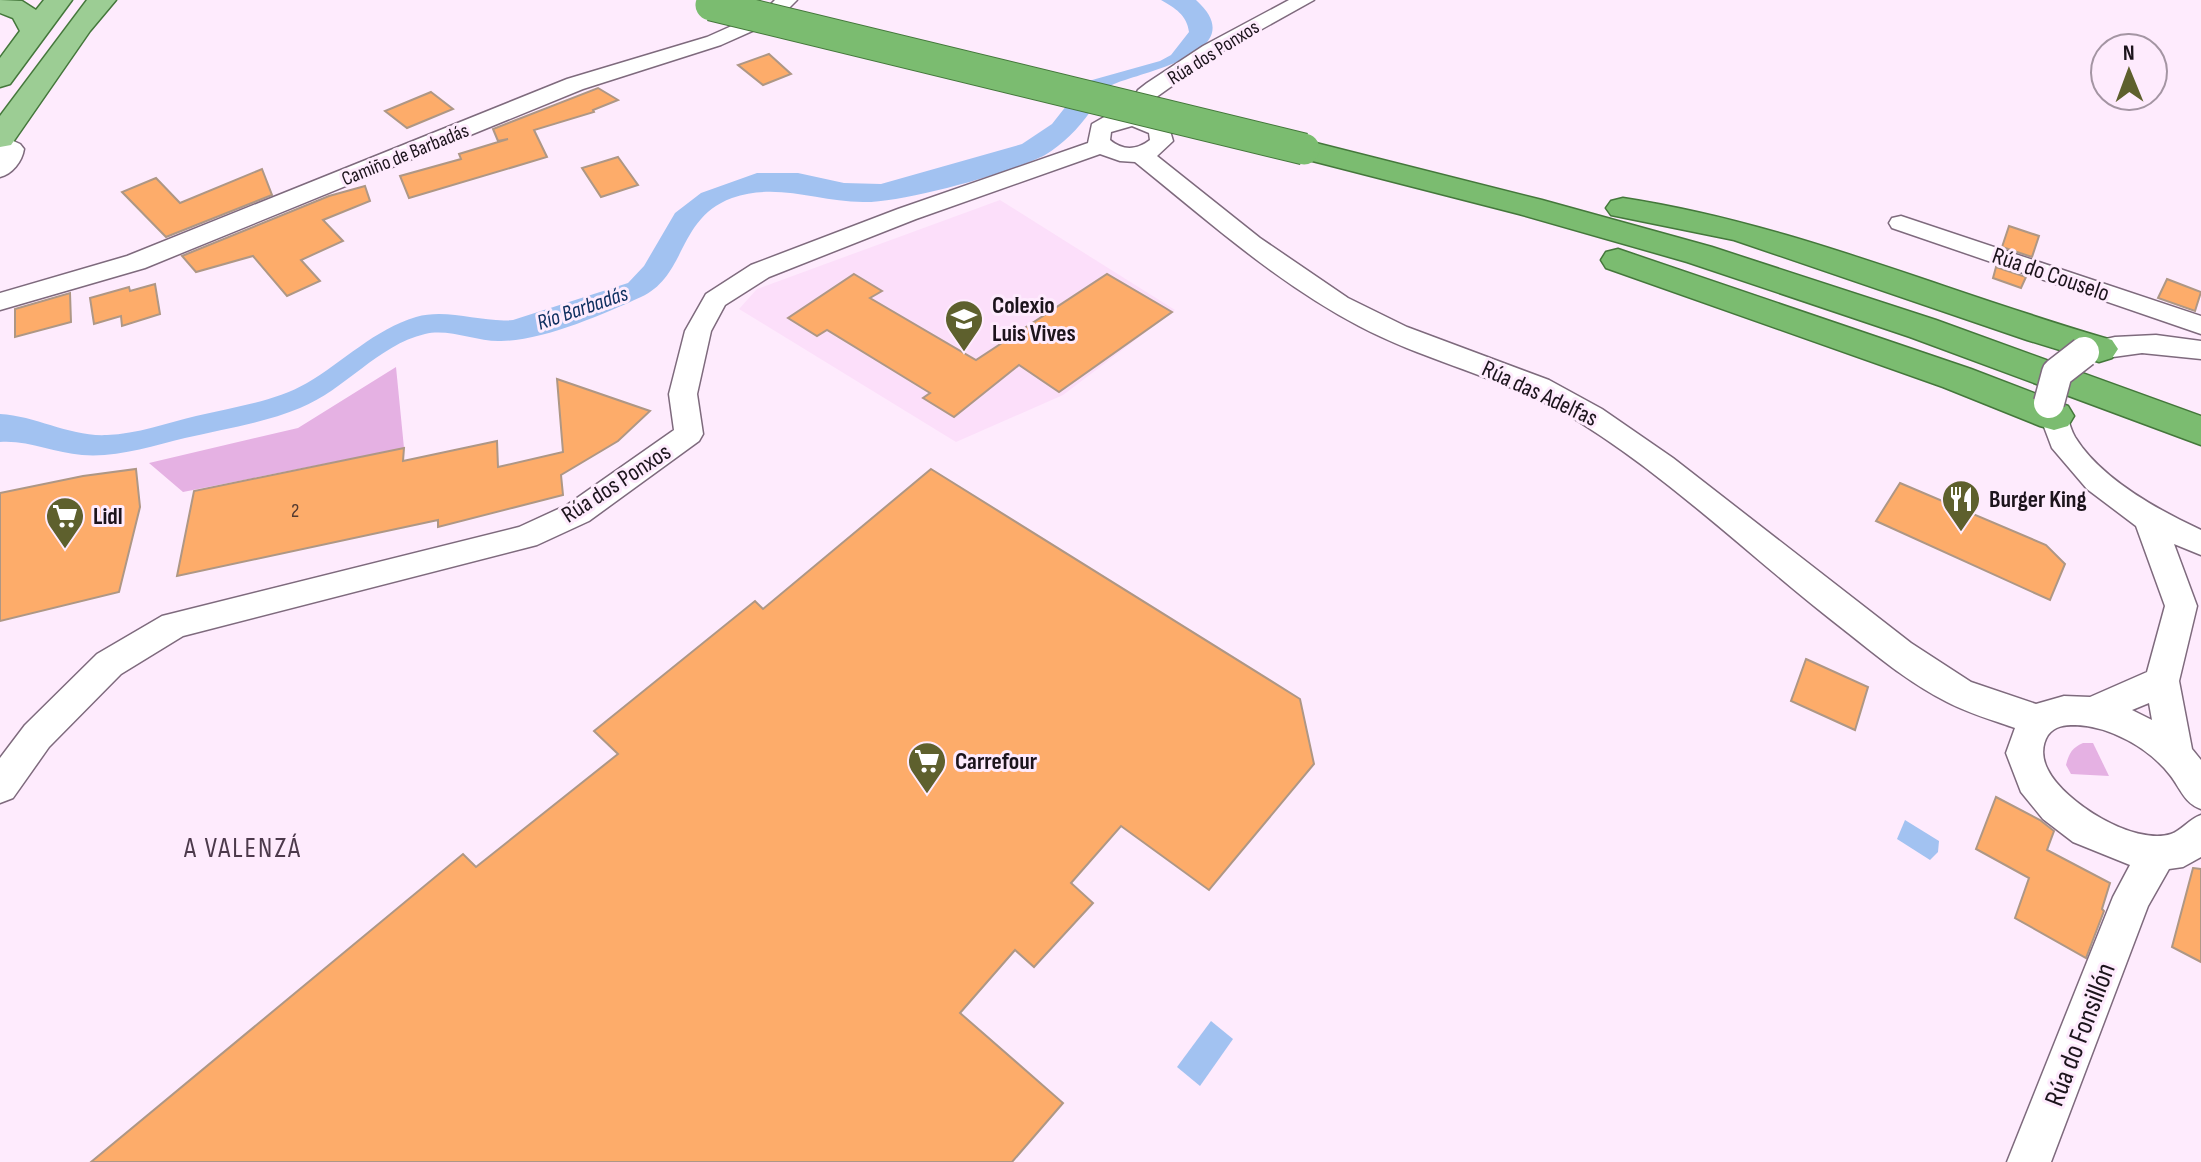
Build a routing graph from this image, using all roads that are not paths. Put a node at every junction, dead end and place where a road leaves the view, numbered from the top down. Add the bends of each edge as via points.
1 (58, 0) edge
2 (81, 0) edge
3 (102, 0) edge
4 (787, 0) edge
5 (1304, 0) edge
6 (702, 2) edge
7 (0, 5) edge
8 (35, 32) junction
9 (0, 78) edge
10 (0, 107) edge
11 (1134, 119) junction
12 (0, 140) edge
13 (1102, 146) junction
14 (1140, 154) junction
15 (1377, 168) junction
16 (0, 170) edge
17 (1901, 223) dead end
18 (5, 299) edge
19 (2201, 325) edge
20 (2092, 350) junction
21 (2201, 350) edge
22 (2051, 410) junction
23 (2201, 431) edge
24 (2149, 519) junction
25 (2201, 543) edge
26 (2191, 600) edge
27 (2162, 681) junction
28 (1960, 692) junction
29 (2093, 712) junction
30 (2039, 720) junction
31 (37, 736) junction
32 (2176, 756) junction
33 (2026, 757) junction
34 (0, 760) edge
35 (0, 787) edge
36 (2201, 793) edge
37 (2201, 832) edge
38 (2097, 837) junction
39 (2158, 853) junction
40 (2129, 905) junction
41 (2029, 1162) edge

1 - 8 main road
2 - 10 main road
3 - 12 main road
4 - 18 street, Camiño de Barbadás via 770,16 714,41 575,84 136,262
5 - 11 street, Rúa dos Ponxos via 1210,50 1155,88
6 - 15 highway, bridge
7 - 8 main road via 21,10
8 - 9 main road
11 - 13 street via 1100,129
11 - 14 street via 1153,124 1162,135 1158,147
12 - 16 street via 12,149
13 - 14 street via 1115,153
13 - 31 street, Rúa dos Ponxos via 760,271 715,300 698,331 683,394 689,434 578,513 526,537 174,625 109,664
14 - 28 street, Rúa das Adelfas via 1274,261 1331,299 1427,345 1564,399 1612,428 1822,596
15 - 20 highway via 1649,211 1766,239
15 - 22 highway via 1531,221 1644,270
15 - 23 highway via 1753,271 2007,357
17 - 19 street, Rúa do Couselo
20 - 21 street via 2161,343
20 - 22 street, bridge via 2057,373
22 - 24 street via 2062,441 2098,481
24 - 25 street
24 - 26 street
26 - 27 street
27 - 29 street
27 - 32 street
28 - 30 street, Rúa das Adelfas
28 - 33 street, Rúa das Adelfas
29 - 30 street via 2054,713
29 - 32 street via 2151,736
30 - 33 street via 2029,731
31 - 34 street, Rúa dos Ponxos
31 - 35 street, Rúa dos Ponxos
32 - 36 street
33 - 38 street via 2045,796
37 - 39 street via 2182,850
38 - 39 street
38 - 40 street
39 - 40 street, Rúa do Fonsillón
40 - 41 street, Rúa do Fonsillón

